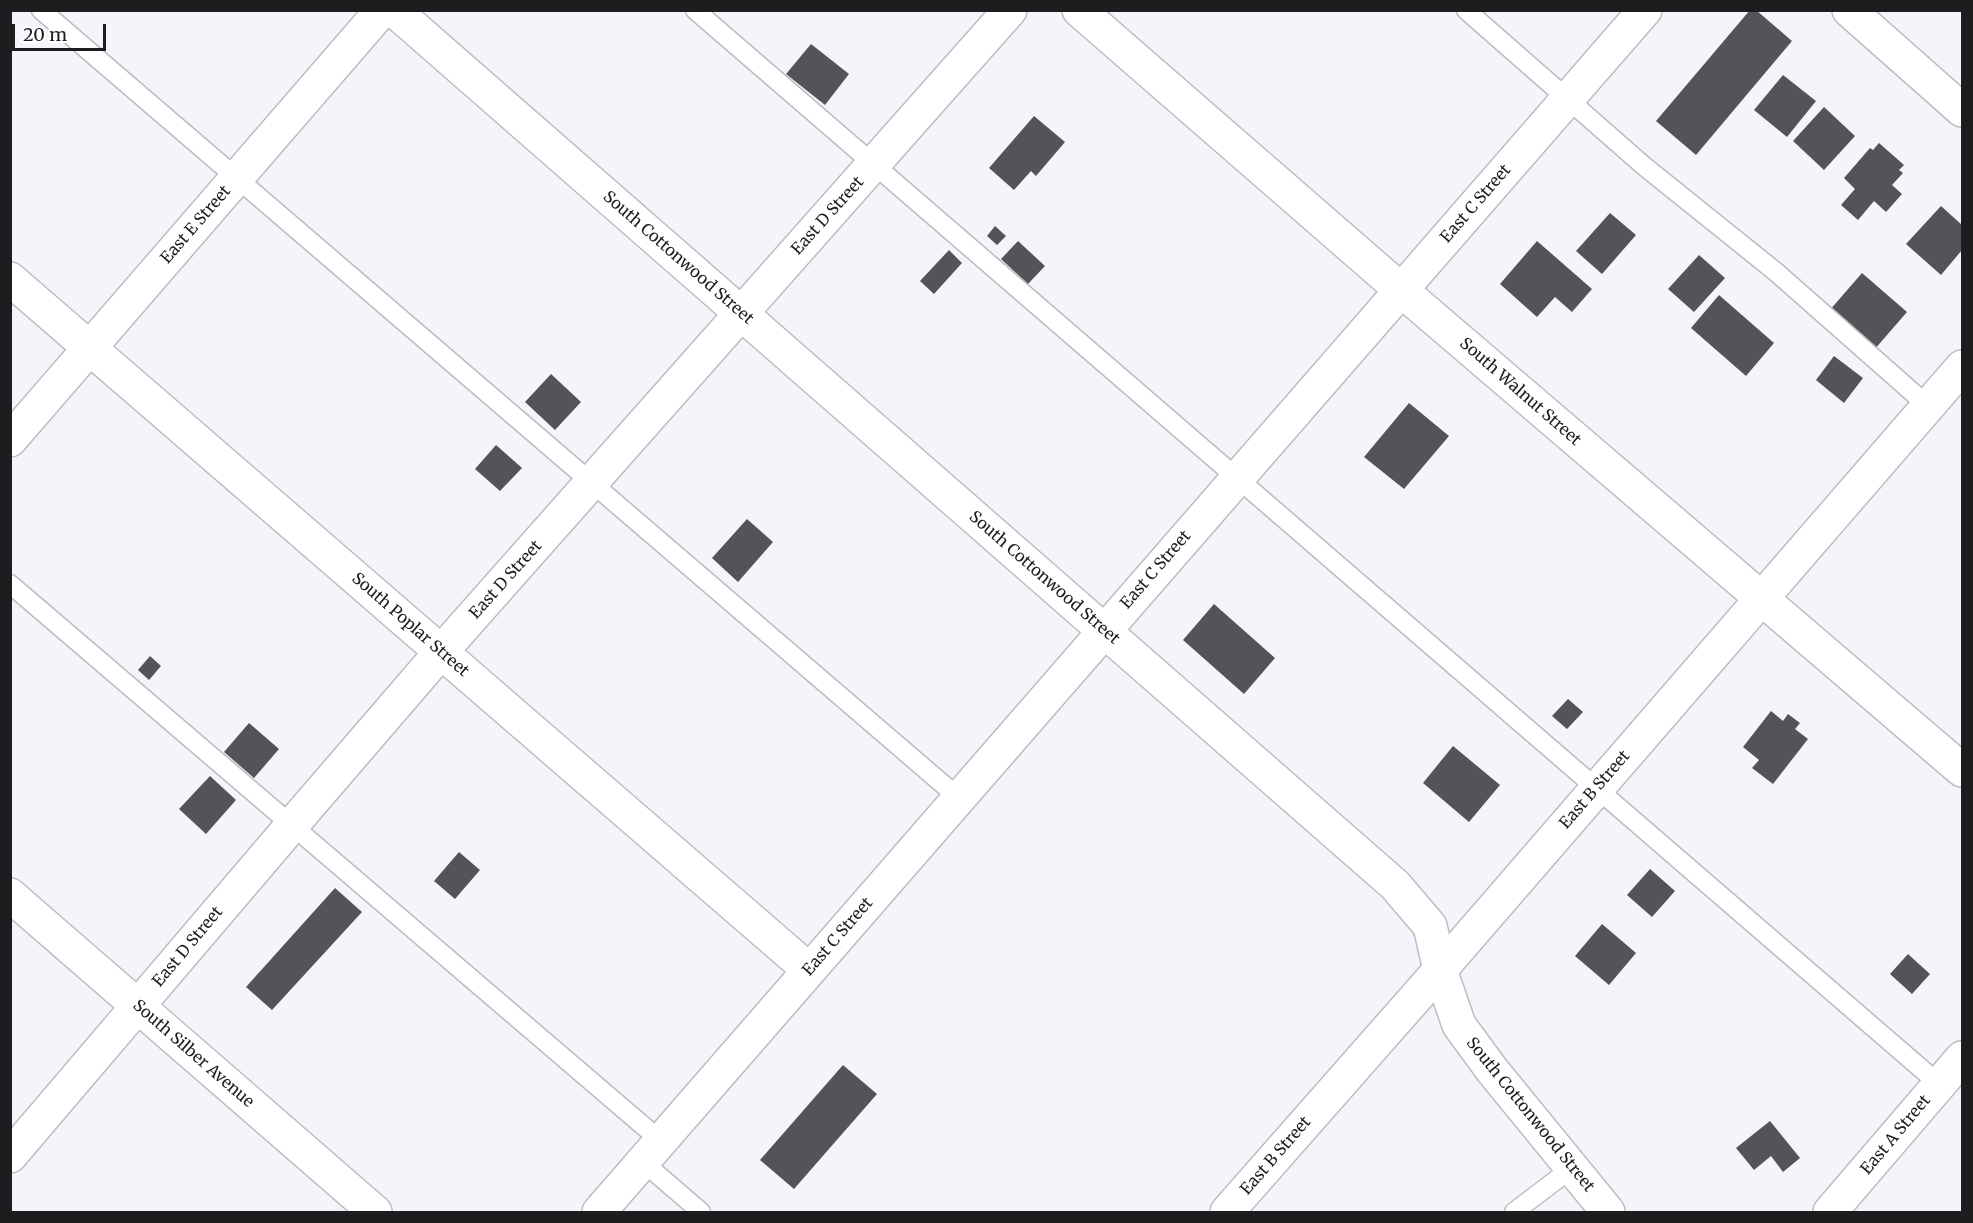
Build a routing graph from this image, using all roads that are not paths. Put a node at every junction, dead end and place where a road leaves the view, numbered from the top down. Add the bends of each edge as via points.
1 (41, 10) edge
2 (382, 10) edge
3 (393, 10) edge
4 (695, 10) edge
5 (1010, 10) edge
6 (1079, 10) edge
7 (1466, 10) edge
8 (1645, 10) edge
9 (1849, 10) edge
10 (1568, 99) junction
11 (1962, 110) edge
12 (874, 165) junction
13 (236, 178) junction
14 (10, 279) edge
15 (1401, 290) junction
16 (741, 314) junction
17 (90, 348) junction
18 (1962, 367) edge
19 (1928, 406) junction
20 (10, 440) edge
21 (1236, 479) junction
22 (591, 483) junction
23 (10, 584) edge
24 (1761, 598) junction
25 (1104, 630) junction
26 (441, 652) junction
27 (1962, 770) edge
28 (1596, 789) junction
29 (959, 798) junction
30 (292, 825) junction
31 (10, 895) edge
32 (809, 970) junction
33 (1440, 970) junction
34 (138, 1007) junction
35 (1962, 1058) edge
36 (1939, 1084) junction
37 (652, 1151) junction
38 (10, 1156) edge
39 (1572, 1168) junction
40 (375, 1212) edge
41 (599, 1212) edge
42 (702, 1212) edge
43 (1227, 1212) edge
44 (1514, 1212) edge
45 (1608, 1212) edge
46 (1830, 1212) edge

1 - 13 lane
2 - 13 street, East E Street
3 - 16 street, South Cottonwood Street
4 - 12 lane
5 - 12 street, East D Street
6 - 15 street, South Walnut Street
7 - 10 lane
8 - 10 street, East C Street
9 - 11 street
10 - 15 street, East C Street
10 - 19 lane via 1776,272
12 - 16 street, East D Street
12 - 21 lane
13 - 17 street, East E Street
13 - 22 lane
14 - 17 street, South Poplar Street
15 - 21 street, East C Street
15 - 24 street, South Walnut Street
16 - 22 street, East D Street
16 - 25 street, South Cottonwood Street
17 - 20 street, East E Street
17 - 26 street, South Poplar Street
18 - 19 street, East B Street
19 - 24 street, East B Street
21 - 25 street, East C Street
21 - 28 lane
22 - 26 street, East D Street
22 - 29 lane
23 - 30 lane
24 - 27 street, South Walnut Street
24 - 28 street, East B Street
25 - 29 street, East C Street
25 - 33 street, South Cottonwood Street via 1395,885 1430,926
26 - 30 street, East D Street
26 - 32 street, South Poplar Street
28 - 33 street, East B Street
28 - 36 lane
29 - 32 street, East C Street
30 - 34 street, East D Street
30 - 37 lane
31 - 34 street, South Silber Avenue
32 - 37 street, East C Street
33 - 39 street, South Cottonwood Street via 1459,1025
33 - 43 street, East B Street
34 - 38 street, East D Street
34 - 40 street, South Silber Avenue
35 - 36 street, East A Street
36 - 46 street, East A Street
37 - 41 street, East C Street
37 - 42 lane
39 - 44 lane
39 - 45 street, South Cottonwood Street

